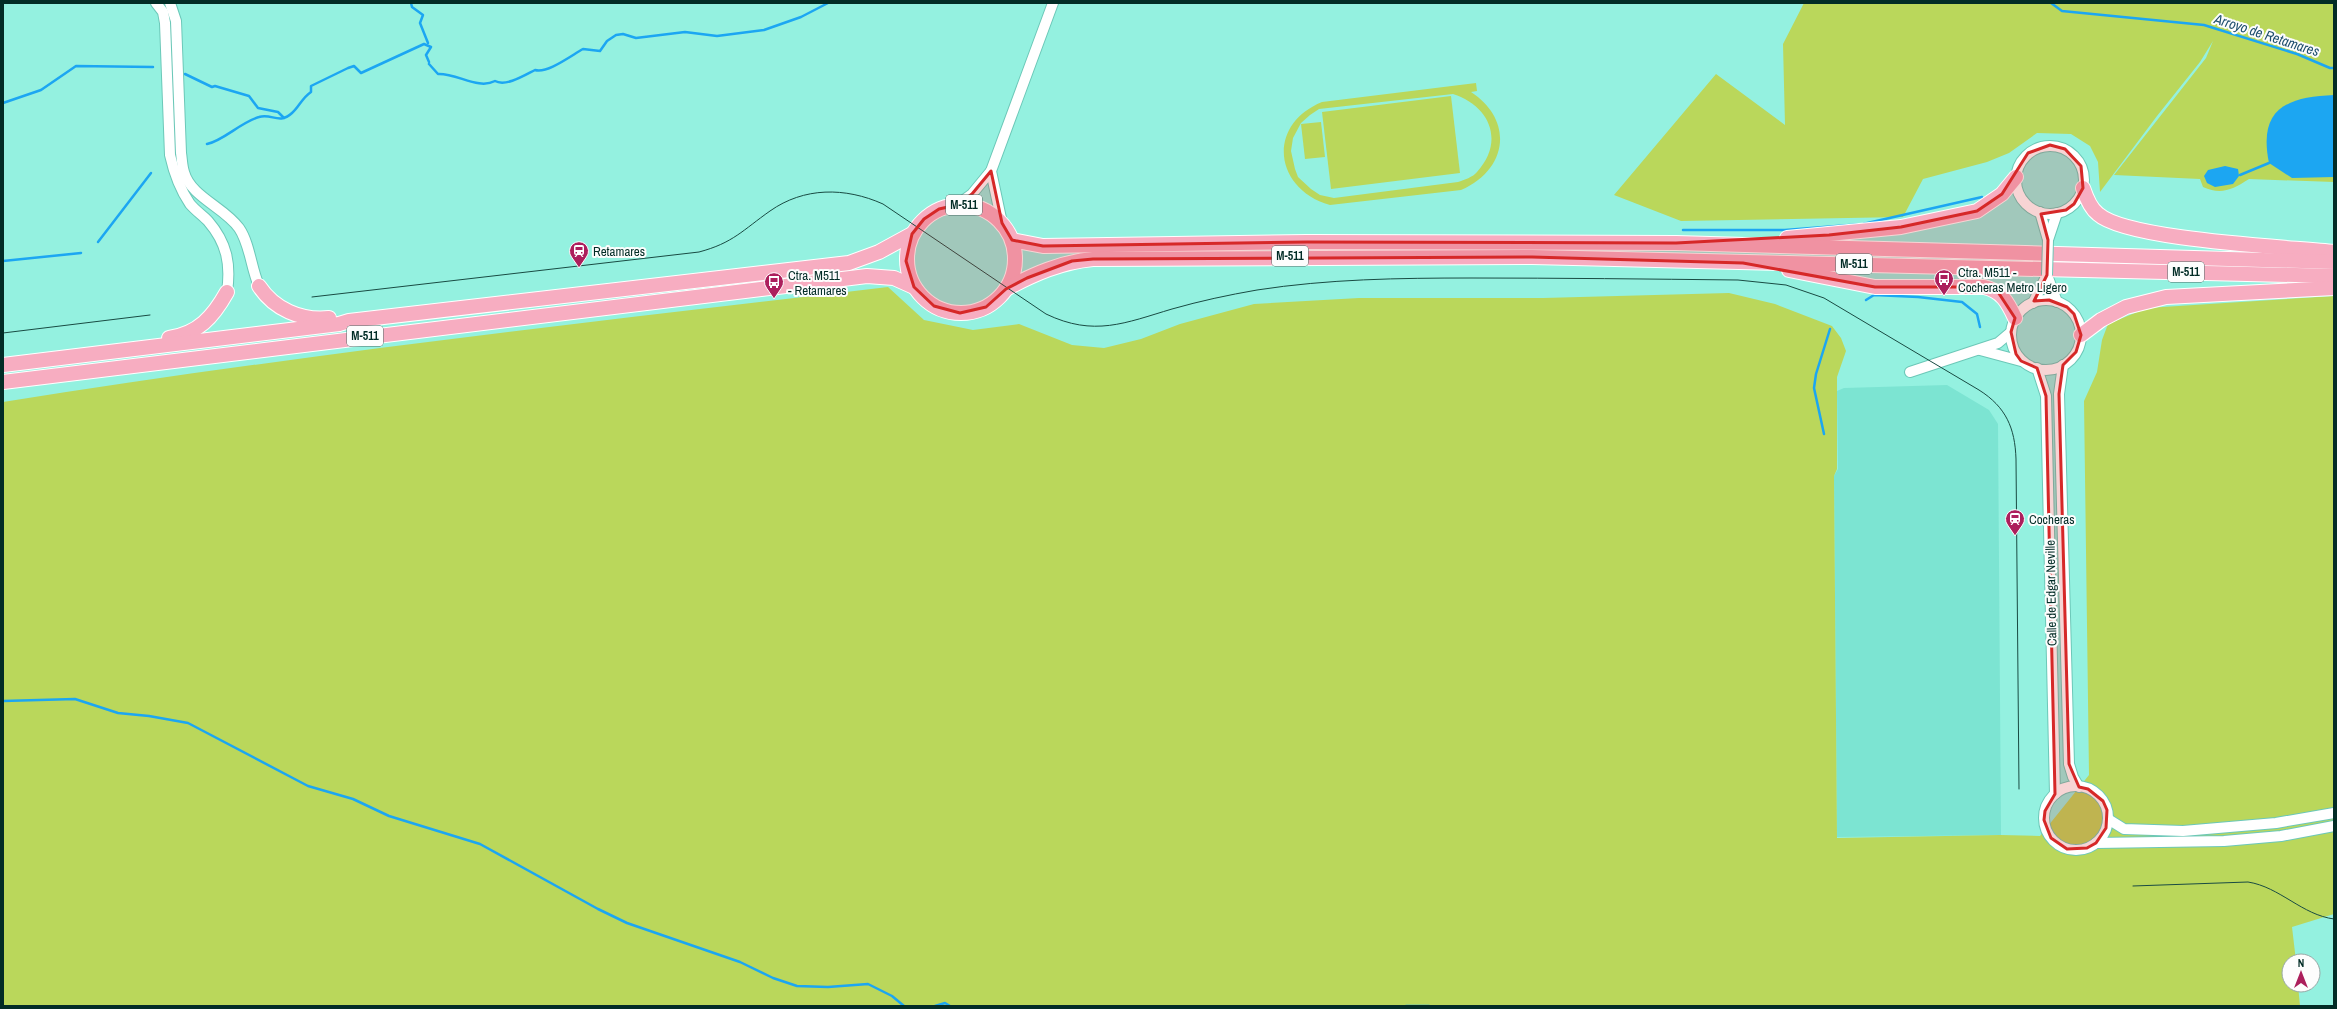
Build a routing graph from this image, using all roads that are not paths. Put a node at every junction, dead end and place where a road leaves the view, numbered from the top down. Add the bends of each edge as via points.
1 (156, 3) edge
2 (1053, 3) edge
3 (172, 6) edge
4 (162, 12) junction
5 (992, 171) junction
6 (2016, 177) junction
7 (2083, 188) junction
8 (957, 205) junction
9 (2040, 212) junction
10 (2057, 213) junction
11 (1002, 223) junction
12 (912, 234) junction
13 (1012, 240) junction
14 (2048, 240) junction
15 (1676, 243) junction
16 (2334, 252) edge
17 (2334, 262) edge
18 (1743, 263) junction
19 (2047, 275) junction
20 (2334, 276) edge
21 (259, 286) joint
22 (914, 287) junction
23 (2334, 288) edge
24 (1006, 289) junction
25 (227, 292) joint
26 (2033, 302) junction
27 (2057, 302) junction
28 (2015, 318) junction
29 (349, 321) junction
30 (2011, 332) junction
31 (2081, 335) junction
32 (1980, 350) junction
33 (114, 351) junction
34 (2022, 361) junction
35 (3, 365) edge
36 (2063, 365) junction
37 (2037, 368) junction
38 (1910, 372) dead end
39 (3, 382) edge
40 (2079, 787) junction
41 (2055, 794) junction
42 (2334, 813) edge
43 (2108, 819) junction
44 (2334, 826) edge
45 (2096, 843) junction

1 - 4 street
2 - 5 street
3 - 4 street
3 - 21 street via 176,21 184,173 201,196 225,213 239,229
4 - 25 street via 170,155 175,176 191,206 222,240 230,274
5 - 8 street via 972,194
5 - 11 street
6 - 7 street via 2020,163 2028,154 2042,146 2058,146 2072,153 2077,159 2083,171
6 - 9 street via 2016,185 2022,199
6 - 15 highway via 2002,194 1983,208 1921,223 1822,236
7 - 10 street via 2074,204
7 - 16 highway via 2091,207 2098,215 2128,228 2166,235
8 - 11 highway, M-511 via 982,209
8 - 12 highway, M-511 via 931,213
9 - 10 street
9 - 14 street
10 - 14 street
11 - 13 highway, M-511
12 - 22 highway, M-511 via 906,261
12 - 29 highway, M-511 via 879,252 849,263
13 - 15 highway, M-511 via 1043,246 1307,242
13 - 24 highway, M-511 via 1015,265
14 - 19 street, bridge
15 - 17 highway, M-511
18 - 20 highway, M-511
18 - 24 highway, M-511 via 1532,257 1093,259 1072,261 1052,267
18 - 28 highway via 1798,270 1875,287 1984,288 1998,292
19 - 26 street
19 - 27 street
21 - 29 highway via 265,296 285,311 303,317 339,317
22 - 24 highway, M-511 via 934,306 960,313 986,307
22 - 39 highway, M-511 via 894,278 867,276
23 - 31 highway via 2166,296 2126,307
25 - 33 highway via 211,318 197,329 182,336 124,344
26 - 27 street
26 - 28 street
27 - 31 street via 2074,314
28 - 30 street
29 - 33 highway, M-511
30 - 32 street via 1998,343
30 - 34 street via 2016,354
31 - 36 street via 2076,352
32 - 34 street
32 - 38 street
33 - 35 highway, M-511
34 - 37 street
36 - 37 street via 2046,370
36 - 40 street, Calle de Edgar Neville via 2059,394 2069,764
37 - 41 street, Calle de Edgar Neville via 2046,396
40 - 41 street
40 - 43 street via 2088,789 2103,801
41 - 45 street via 2049,802 2045,816 2046,830 2051,838 2058,845 2072,850 2087,848
42 - 43 street via 2276,823 2183,831 2124,829
43 - 45 street via 2106,828
44 - 45 street via 2282,836 2224,841

